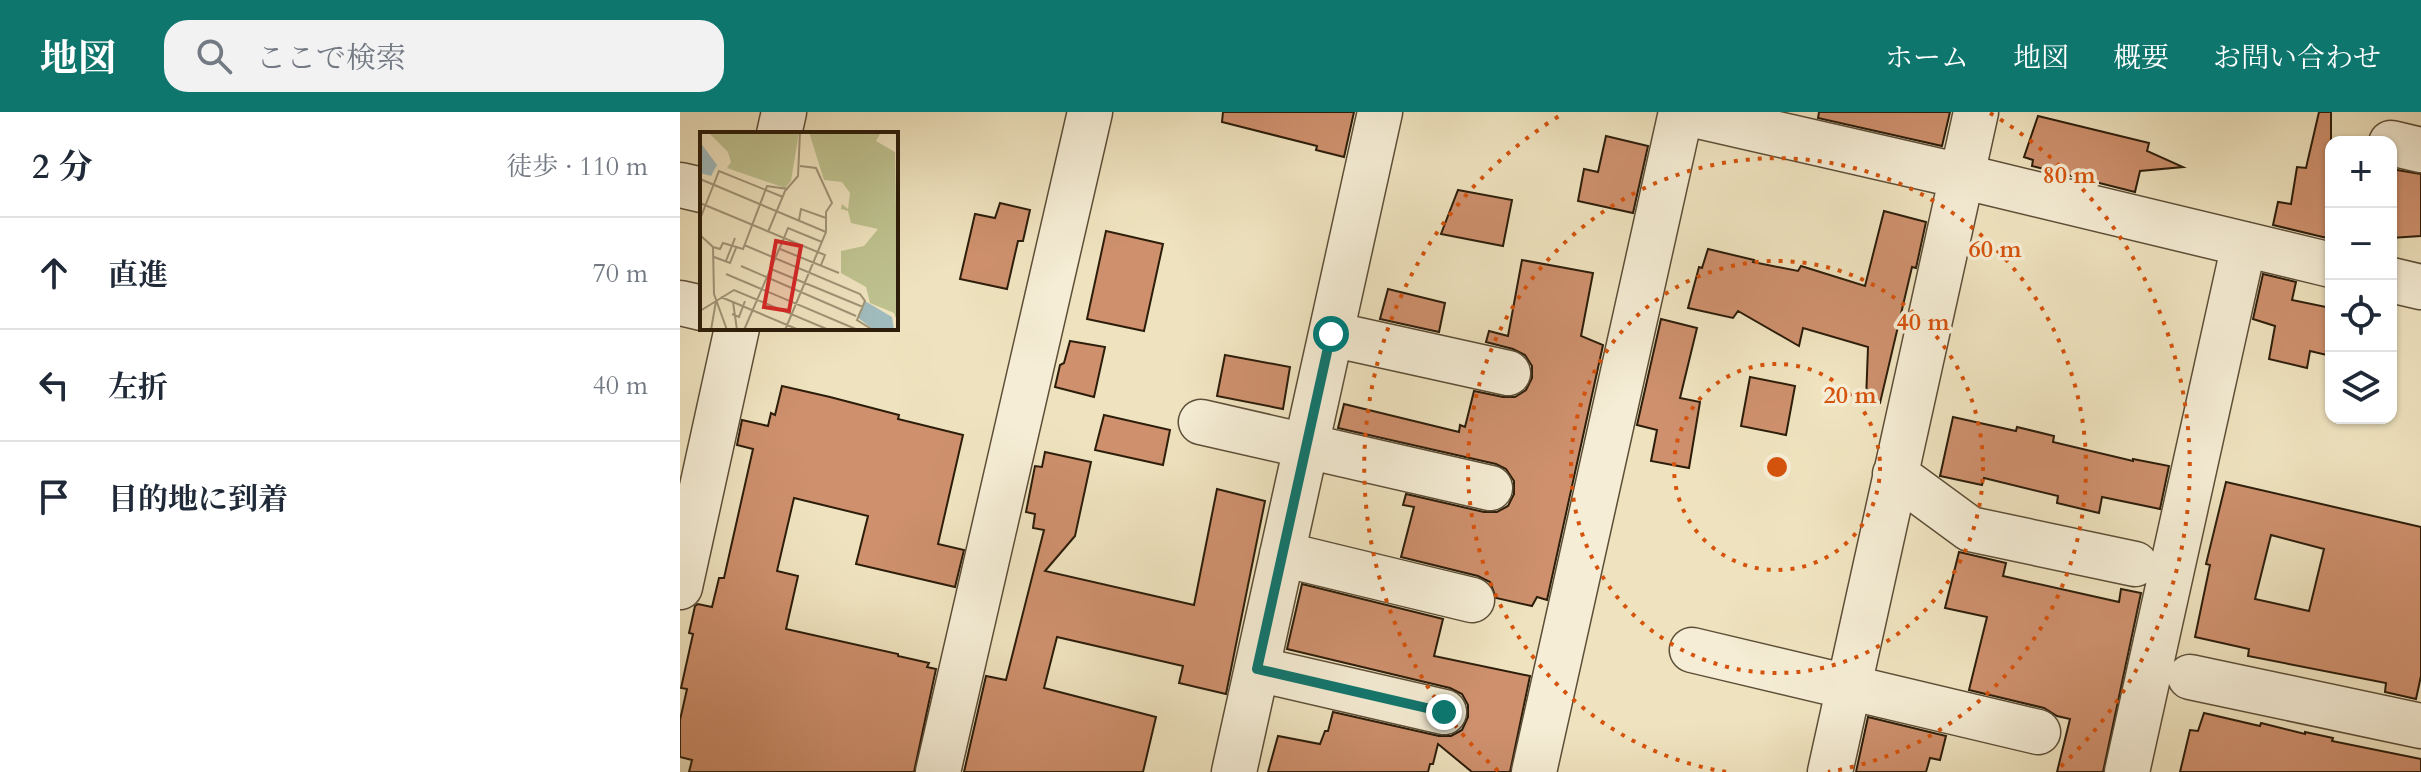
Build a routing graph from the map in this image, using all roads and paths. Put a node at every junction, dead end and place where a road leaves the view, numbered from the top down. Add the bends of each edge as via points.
1 (784, 112) edge
2 (1090, 112) edge
3 (1380, 112) edge
4 (1681, 112) edge
5 (1976, 112) edge
6 (779, 132) edge
7 (2397, 144) edge
8 (2421, 150) edge
9 (1961, 176) junction
10 (680, 185) edge
11 (700, 190) edge
12 (2244, 244) junction
13 (2325, 264) edge
14 (2397, 281) edge
15 (2421, 287) edge
16 (680, 303) edge
17 (700, 308) edge
18 (737, 330) edge
19 (1331, 334) junction
20 (1508, 373) dead end
21 (1201, 422) dead end
22 (1306, 447) junction
23 (1895, 474) junction
24 (1490, 488) dead end
25 (1282, 554) junction
26 (2106, 570) dead end
27 (680, 587) edge
28 (1472, 600) dead end
29 (1692, 650) dead end
30 (1257, 669) junction
31 (2190, 677) dead end
32 (1849, 687) junction
33 (1444, 712) dead end
34 (2421, 726) edge
35 (2038, 732) dead end
36 (938, 772) edge
37 (1234, 772) edge
38 (1534, 772) edge
39 (1830, 772) edge
40 (2127, 772) edge

1 - 6 street
2 - 36 street
3 - 19 street
4 - 9 street
4 - 38 street
5 - 9 street
7 - 8 street
9 - 12 street
9 - 23 street
10 - 11 street
12 - 13 street
12 - 40 street
14 - 15 street
16 - 17 street
18 - 27 street
19 - 20 street
19 - 22 street
21 - 22 street
22 - 24 street
22 - 25 street
23 - 26 street via 1970,529
23 - 32 street
25 - 28 street
25 - 30 street
29 - 32 street
30 - 33 street
30 - 37 street
31 - 34 street
32 - 35 street
32 - 39 street

